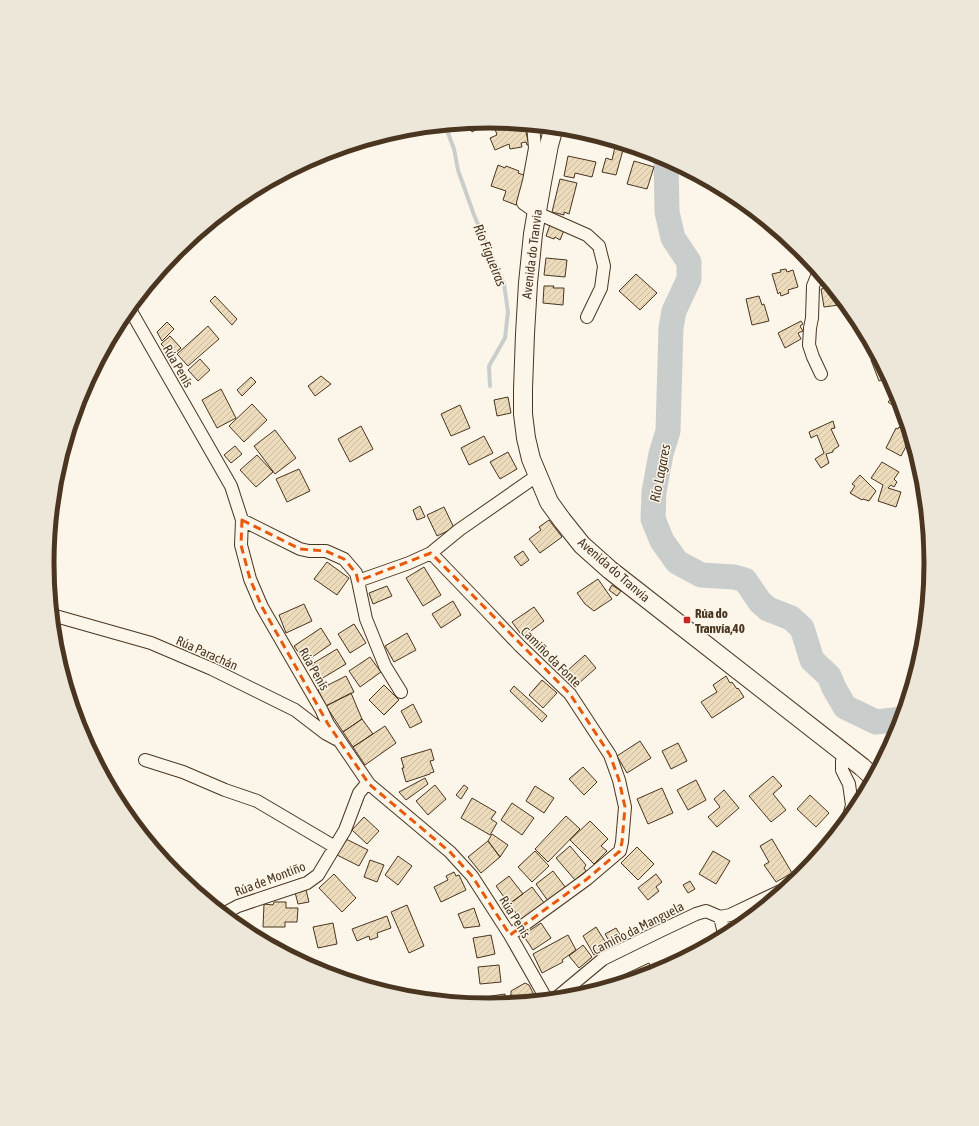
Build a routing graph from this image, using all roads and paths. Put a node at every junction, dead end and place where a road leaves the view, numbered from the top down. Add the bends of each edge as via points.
1 (534, 130) edge
2 (553, 132) edge
3 (537, 213) junction
4 (817, 276) edge
5 (132, 314) edge
6 (587, 316) dead end
7 (821, 374) dead end
8 (538, 475) junction
9 (242, 520) junction
10 (431, 553) junction
11 (358, 581) junction
12 (58, 617) edge
13 (401, 692) dead end
14 (339, 740) junction
15 (845, 754) junction
16 (145, 760) dead end
17 (870, 775) edge
18 (369, 784) junction
19 (852, 805) edge
20 (335, 847) junction
21 (772, 894) edge
22 (228, 911) edge
23 (720, 917) junction
24 (723, 930) edge
25 (510, 935) junction
26 (564, 992) edge
27 (544, 995) edge

1 - 3 street via 535,148 523,203
2 - 3 main road, Avenida do Tranvia
3 - 6 street via 587,235 599,246 604,266 601,288
3 - 8 main road, Avenida do Tranvia via 524,334 523,414 531,459
4 - 7 street via 813,286 810,345
5 - 9 street, Rúa Penís via 231,486
8 - 10 street via 459,530
8 - 15 main road, Avenida do Tranvia via 549,502 582,545 610,570
9 - 11 street via 300,549 326,551 344,559 356,573
9 - 14 street, Rúa Penís via 242,545 250,579 262,607
10 - 11 street
10 - 25 street, Camiño da Fonte via 570,694 610,755 625,807 620,851 588,879
11 - 13 street via 366,619 385,666
12 - 14 street, Rúa Parachán via 151,644 212,669 295,710 325,733
14 - 18 street, Rúa Penís
15 - 17 main road, Avenida do Tranvia
15 - 19 street via 842,770 850,784
16 - 20 street via 257,800
18 - 20 street, Rúa de Montiño via 359,793 345,830
18 - 25 street, Rúa Penís via 450,852 472,876
20 - 22 street, Rúa de Montiño via 318,875 307,883
21 - 23 street
23 - 24 street
23 - 26 street, Camiño da Manguela via 706,911 660,931 603,959
25 - 27 street, Rúa Penís

